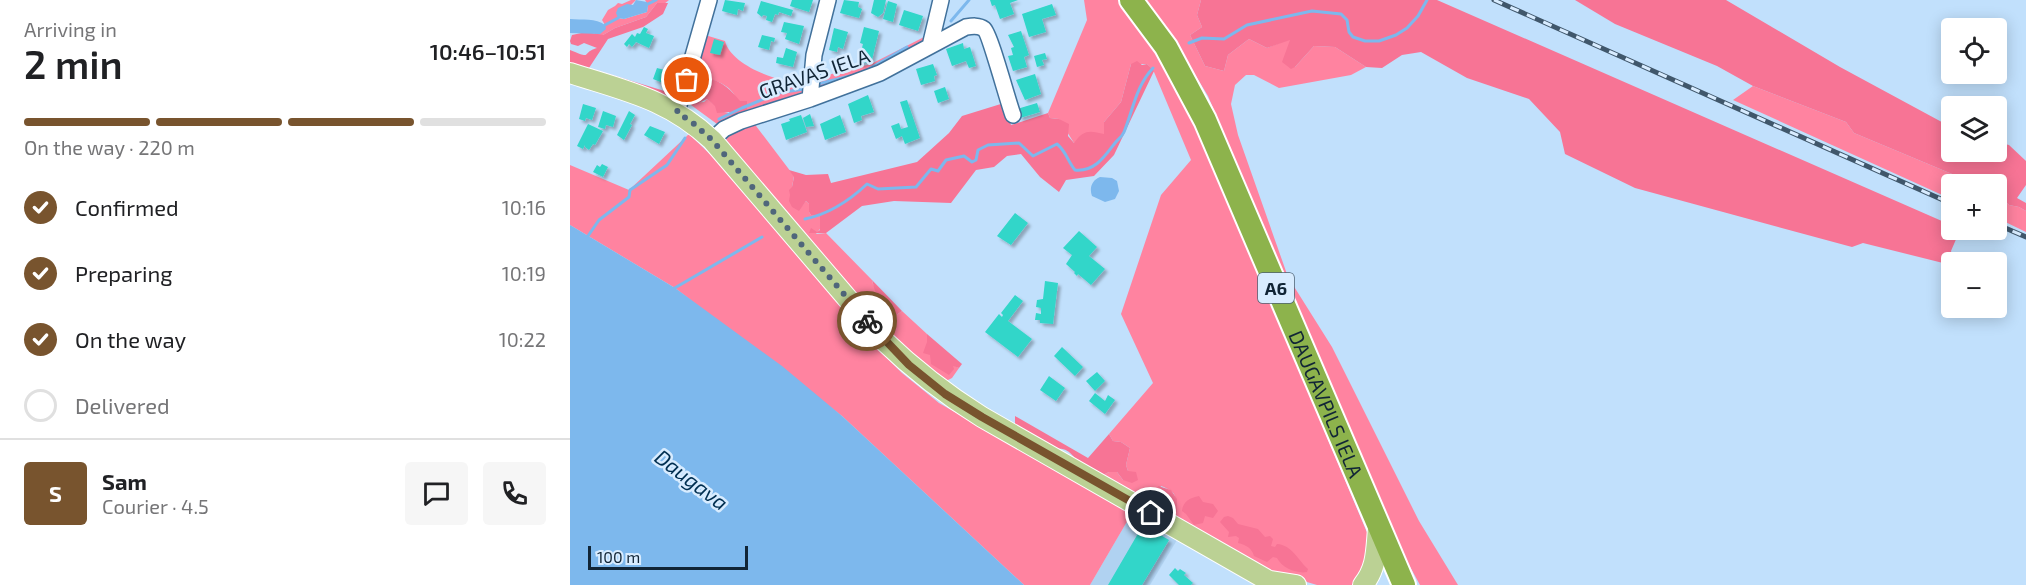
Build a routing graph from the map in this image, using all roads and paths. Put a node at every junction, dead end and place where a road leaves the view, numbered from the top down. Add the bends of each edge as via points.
1 (709, 0) edge
2 (828, 0) edge
3 (941, 0) edge
4 (1131, 0) edge
5 (930, 46) junction
6 (570, 73) edge
7 (810, 99) junction
8 (677, 112) junction
9 (1013, 115) dead end
10 (712, 140) junction
11 (1378, 529) junction
12 (1272, 584) edge
13 (1296, 585) edge
14 (1363, 585) edge
15 (1404, 585) edge

1 - 8 street
2 - 7 street via 814,55
3 - 5 street
4 - 11 highway, DAUGAVPILS IELA / A6 via 1166,47 1205,120
5 - 7 street, GRAVAS IELA via 880,74
5 - 9 street, GRAVAS IELA via 966,27 984,28
6 - 8 main road via 648,98
7 - 10 street, GRAVAS IELA via 741,121
8 - 10 main road
10 - 12 main road via 882,339 945,394
11 - 14 main road via 1375,564
11 - 15 highway, DAUGAVPILS IELA / A6
12 - 13 main road

